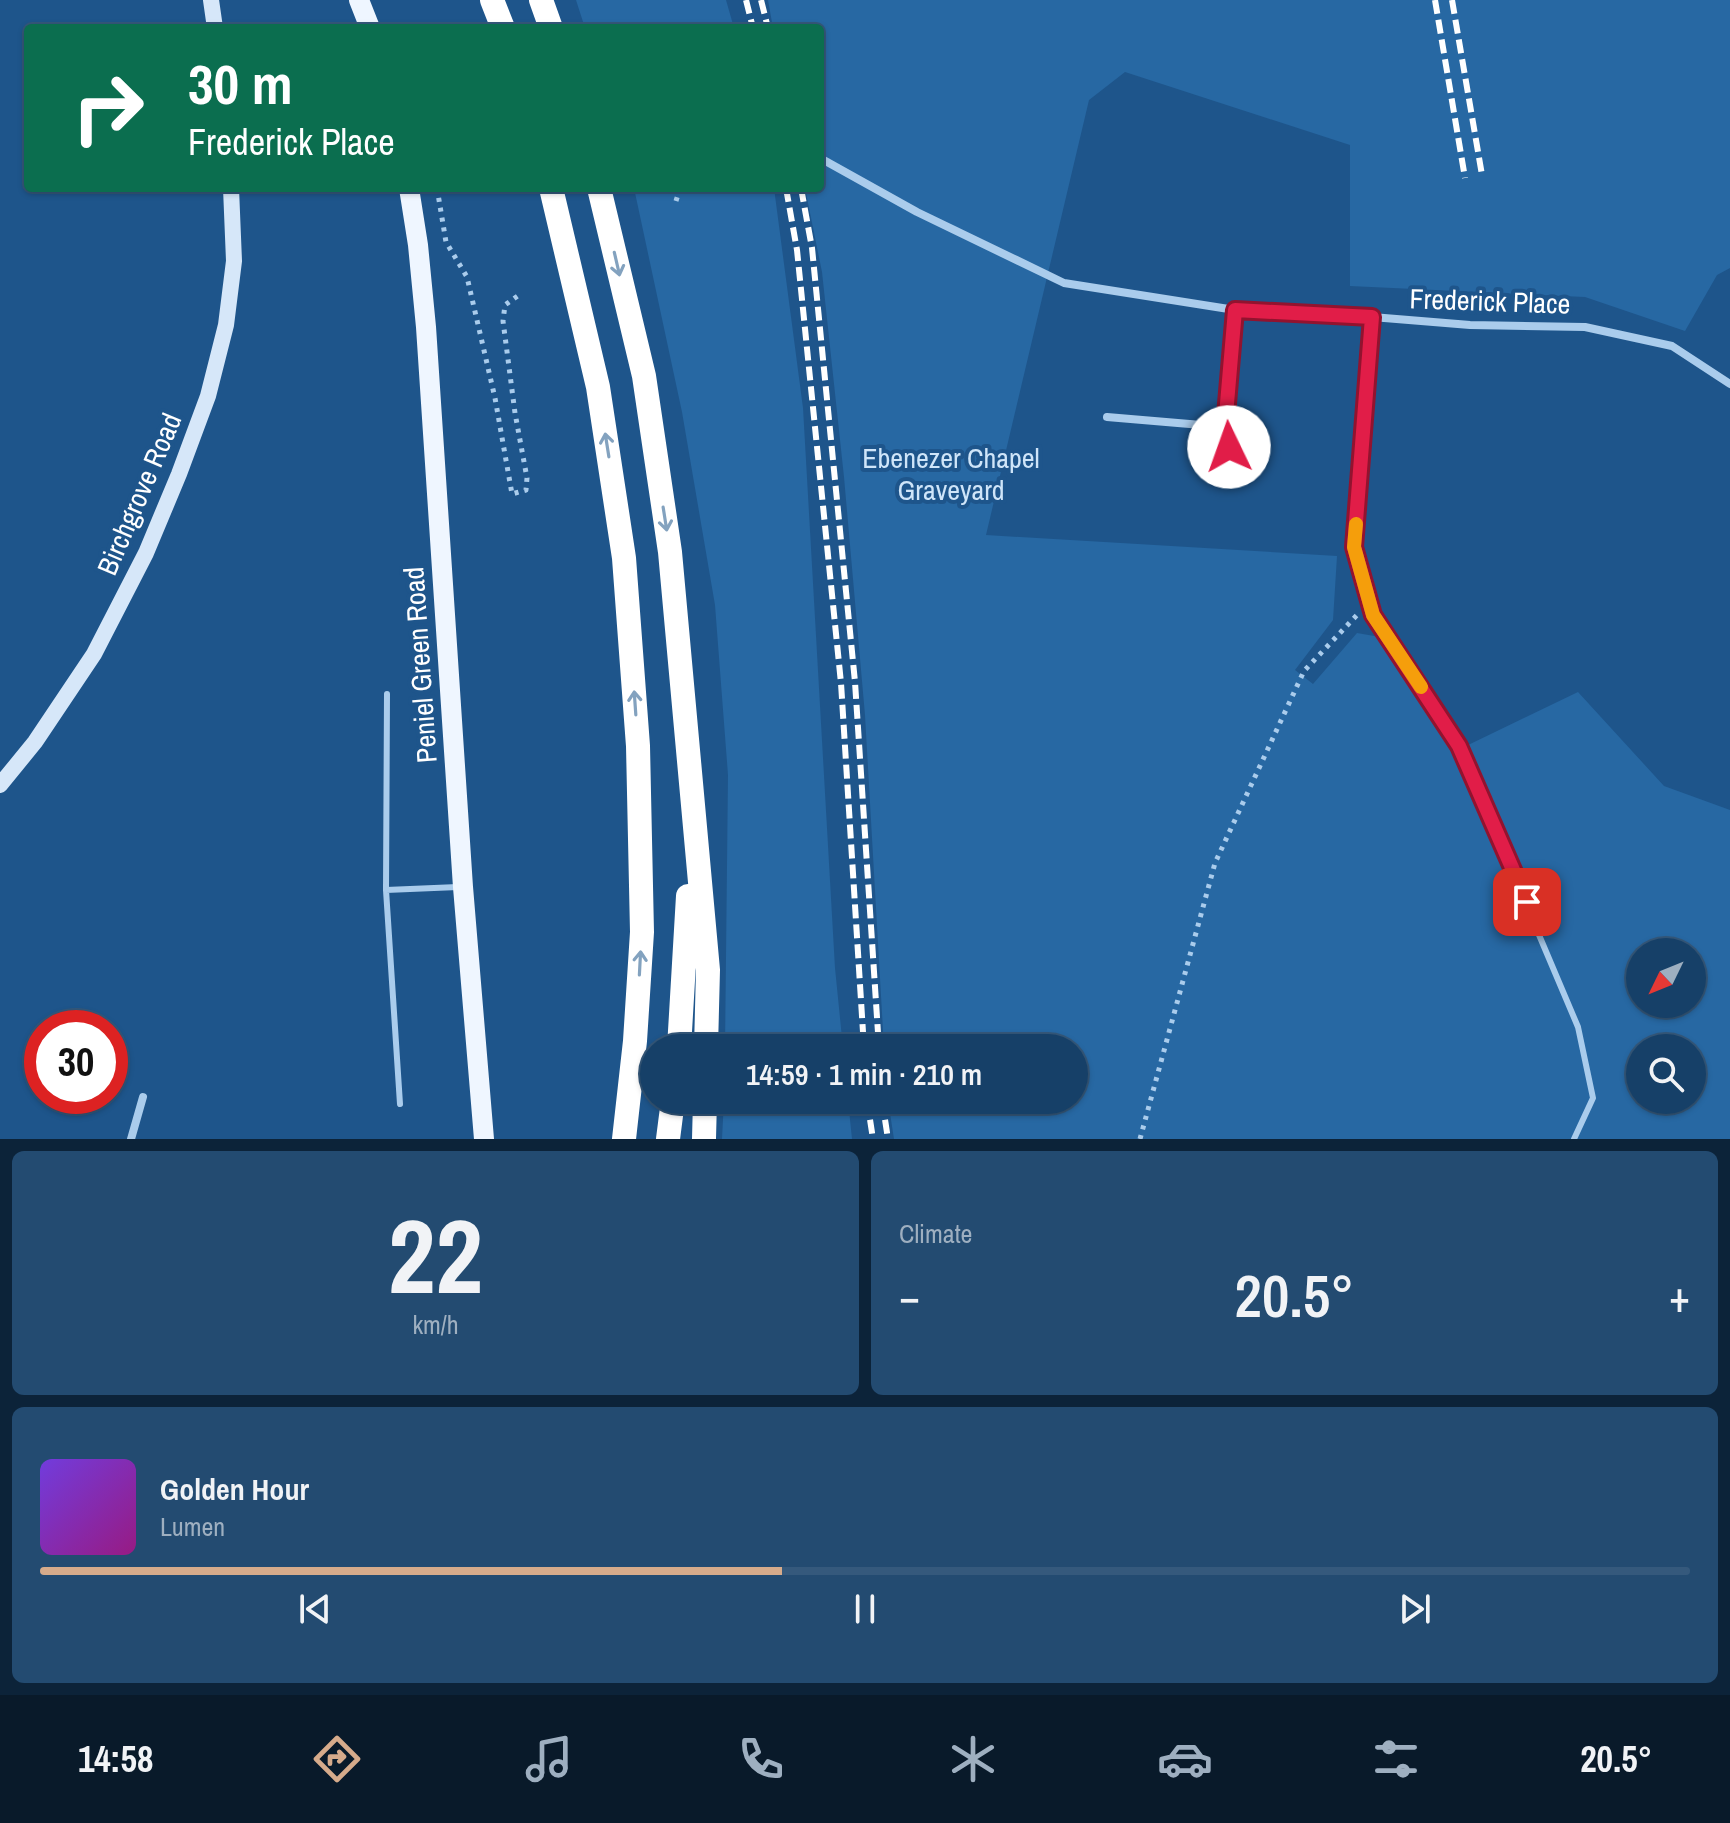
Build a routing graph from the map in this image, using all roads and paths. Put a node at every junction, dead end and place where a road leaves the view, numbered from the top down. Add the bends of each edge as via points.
1 (211, 0) edge
2 (359, 0) edge
3 (492, 0) edge
4 (541, 0) edge
5 (214, 24) edge
6 (368, 24) edge
7 (501, 24) edge
8 (550, 24) edge
9 (824, 160) edge
10 (231, 192) edge
11 (410, 192) edge
12 (438, 192) edge
13 (552, 192) edge
14 (600, 192) edge
15 (679, 192) edge
16 (676, 201) dead end
17 (519, 295) dead end
18 (1235, 310) junction
19 (1372, 317) junction
20 (1730, 384) edge
21 (1107, 417) dead end
22 (1225, 427) junction
23 (1233, 467) dead end
24 (1368, 599) junction
25 (387, 694) dead end
26 (691, 777) junction
27 (0, 785) edge
28 (463, 887) junction
29 (386, 890) junction
30 (680, 1034) edge
31 (706, 1034) edge
32 (635, 1041) junction
33 (143, 1097) dead end
34 (400, 1104) dead end
35 (671, 1114) edge
36 (705, 1114) edge
37 (131, 1139) edge
38 (484, 1139) edge
39 (608, 1139) edge
40 (624, 1139) edge
41 (668, 1139) edge
42 (704, 1139) edge
43 (1140, 1139) edge
44 (1574, 1139) edge

1 - 5 main road
2 - 6 main road
3 - 7 highway
4 - 8 highway
9 - 18 street, Frederick Place via 1064,283
10 - 27 main road, Birchgrove Road via 234,261 226,325 208,396 179,474 94,654
11 - 28 main road, Peniel Green Road via 426,327
12 - 17 path via 446,242 467,277 512,494 526,490 527,478 503,321 505,305
32 -> 13 highway via 642,932 639,761 624,558 598,387
14 -> 26 highway via 644,376 670,552
15 - 16 path
18 - 19 street, Frederick Place
18 - 22 street
19 - 20 street, Frederick Place via 1585,327 1672,346
19 - 24 lane via 1354,547
21 - 22 street
22 - 23 street
24 - 43 path via 1304,671 1215,863
24 - 44 lane via 1373,615 1459,746 1578,1027 1593,1098
25 - 29 lane, Peniel Green Road
26 - 30 highway
26 - 31 highway via 708,970
28 - 29 lane
28 - 38 main road, Peniel Green Road
29 - 34 lane, Peniel Green Road
32 - 39 highway
32 - 40 highway
33 - 37 street
35 - 41 highway
36 - 42 highway

